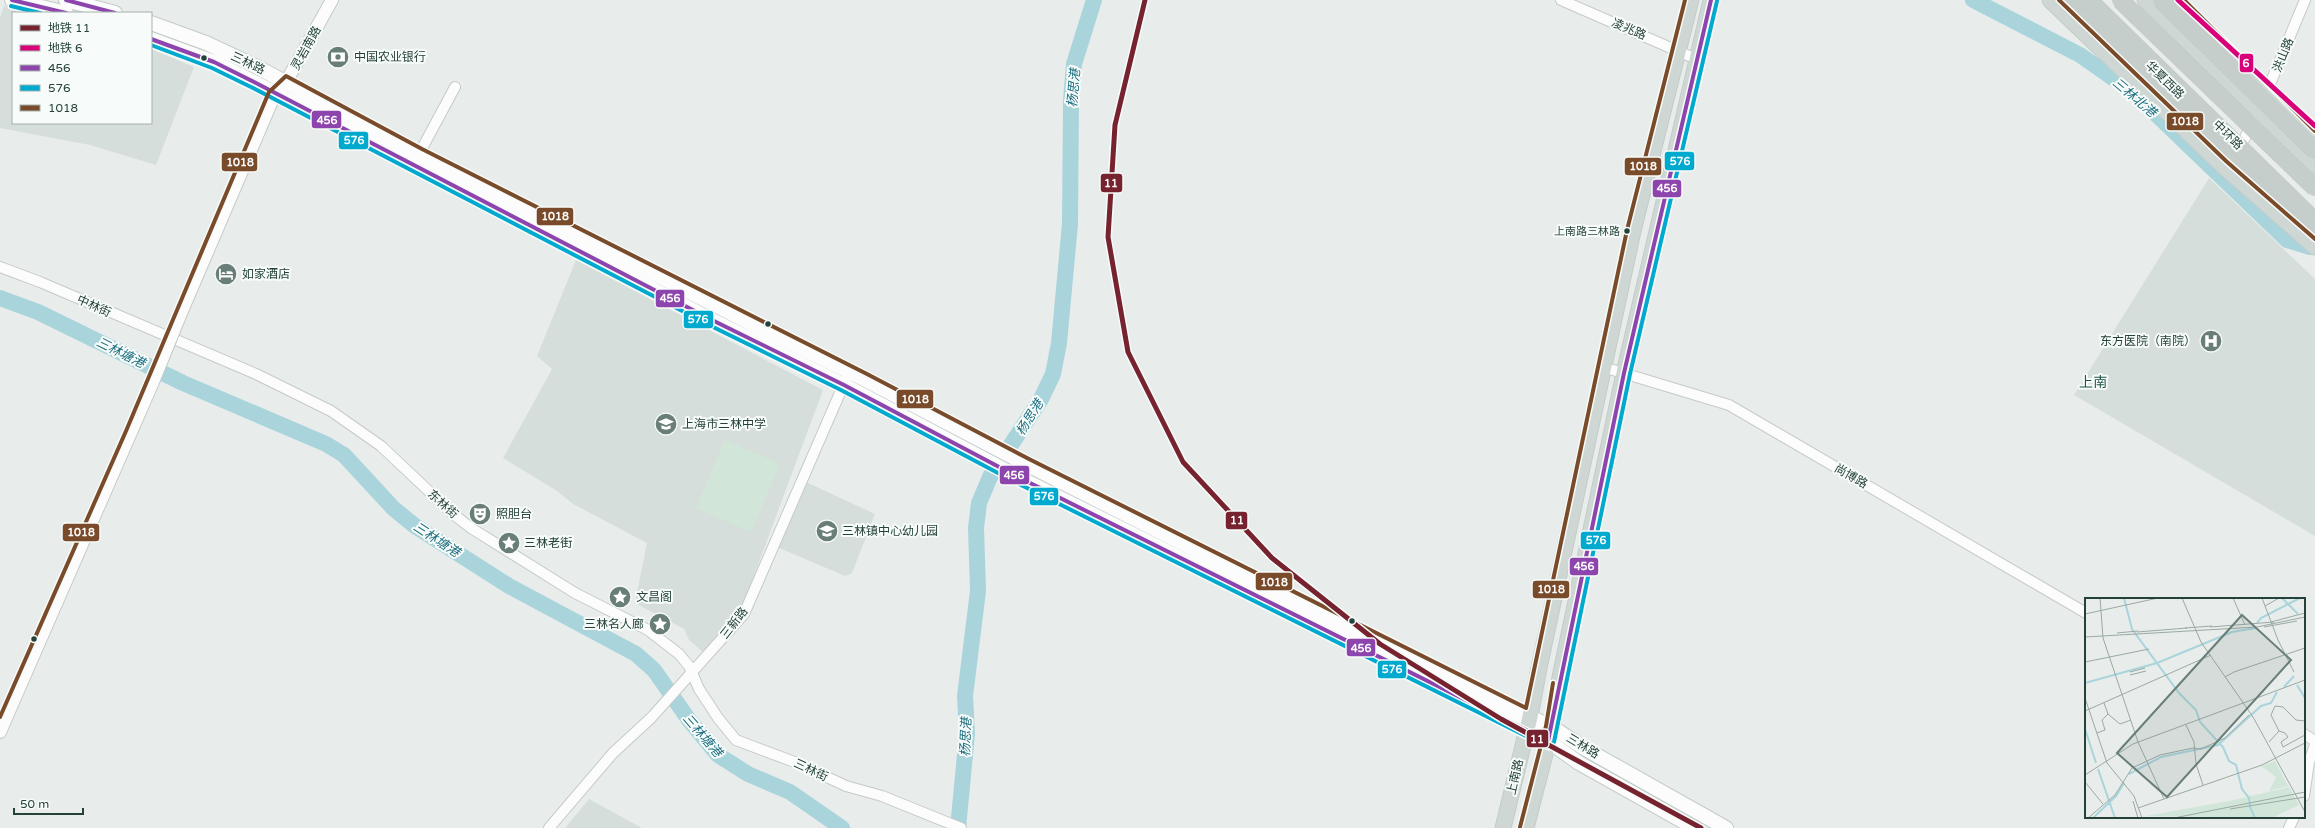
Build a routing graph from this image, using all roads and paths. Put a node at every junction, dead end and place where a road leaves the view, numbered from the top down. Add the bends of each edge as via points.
1 (12, 0) edge
2 (66, 0) edge
3 (332, 0) edge
4 (1561, 0) edge
5 (1692, 0) edge
6 (1711, 0) edge
7 (2073, 0) edge
8 (2083, 0) edge
9 (2089, 0) edge
10 (2120, 0) edge
11 (2145, 0) edge
12 (2161, 0) edge
13 (2175, 0) edge
14 (2305, 0) edge
15 (2054, 4) edge
16 (62, 12) edge
17 (111, 12) edge
18 (152, 23) edge
19 (152, 39) edge
20 (1678, 51) junction
21 (1696, 59) junction
22 (286, 82) junction
23 (455, 87) dead end
24 (2267, 92) junction
25 (275, 94) junction
26 (2258, 111) junction
27 (2315, 139) edge
28 (2315, 151) edge
29 (2238, 152) junction
30 (419, 154) junction
31 (2315, 166) edge
32 (2315, 188) edge
33 (2315, 221) edge
34 (2315, 228) edge
35 (2315, 234) edge
36 (2315, 247) edge
37 (0, 267) edge
38 (188, 346) joint
39 (1603, 367) junction
40 (1624, 373) junction
41 (846, 378) junction
42 (2085, 611) edge
43 (690, 676) junction
44 (1528, 723) junction
45 (0, 732) edge
46 (1550, 734) junction
47 (2305, 735) edge
48 (2315, 741) edge
49 (2315, 745) edge
50 (2305, 790) edge
51 (2294, 818) edge
52 (549, 828) edge
53 (961, 828) edge
54 (1503, 828) edge
55 (1526, 828) edge
56 (1695, 828) edge
57 (1726, 828) edge
58 (2289, 828) edge

1 - 16 main road
2 - 17 main road
3 - 22 street, 灵岩南路
4 - 20 street, 凌兆路
5 - 20 main road, 上南路
6 - 21 main road, 上南路
7 - 35 highway
8 - 29 main road, 华夏西路
9 - 33 highway, 中环路, bridge
10 - 32 highway, 中环路, bridge
11 - 26 main road
12 - 28 highway, bridge
13 - 24 main road
14 - 24 street, 洪山路
15 - 36 main road, 华夏西路 via 2222,165
18 - 22 main road, 三林路 via 206,43
19 - 25 main road, 三林路 via 214,62
20 - 21 street, 凌兆路
20 - 39 main road, 上南路 via 1633,231
21 - 40 main road, 上南路
22 - 25 street, 灵岩南路
22 - 30 main road, 三林路
23 - 30 street
24 - 26 street, 洪山路
24 - 27 main road
25 - 41 main road, 三林路 via 714,321
25 - 45 street, 灵岩南路, bridge
26 - 29 street, 洪山路
26 - 31 main road
29 - 34 main road, 华夏西路
30 - 41 main road, 三林路
37 - 38 street, 中林街
38 - 43 street, 东林街 via 298,394 358,428 393,456 471,528 575,593 648,630 685,660
39 - 40 street, 尚博路
39 - 44 main road, 上南路
40 - 42 street, 尚博路 via 1729,405
40 - 46 main road, 上南路
41 - 43 street, 三新路 via 744,614
41 - 44 main road, 三林路 via 1018,477
41 - 44 main road, 三林路 via 864,379
43 - 52 street, 三新路 via 613,753
43 - 53 street, 三林街 via 718,718 741,743 787,759 846,786 882,796
44 - 46 main road, 三林路
44 - 54 main road, 上南路
46 - 55 main road, 上南路
46 - 56 main road, 三林路 via 1578,763
46 - 57 main road, 三林路 via 1582,747
47 - 48 street
49 - 50 street
51 - 58 street

